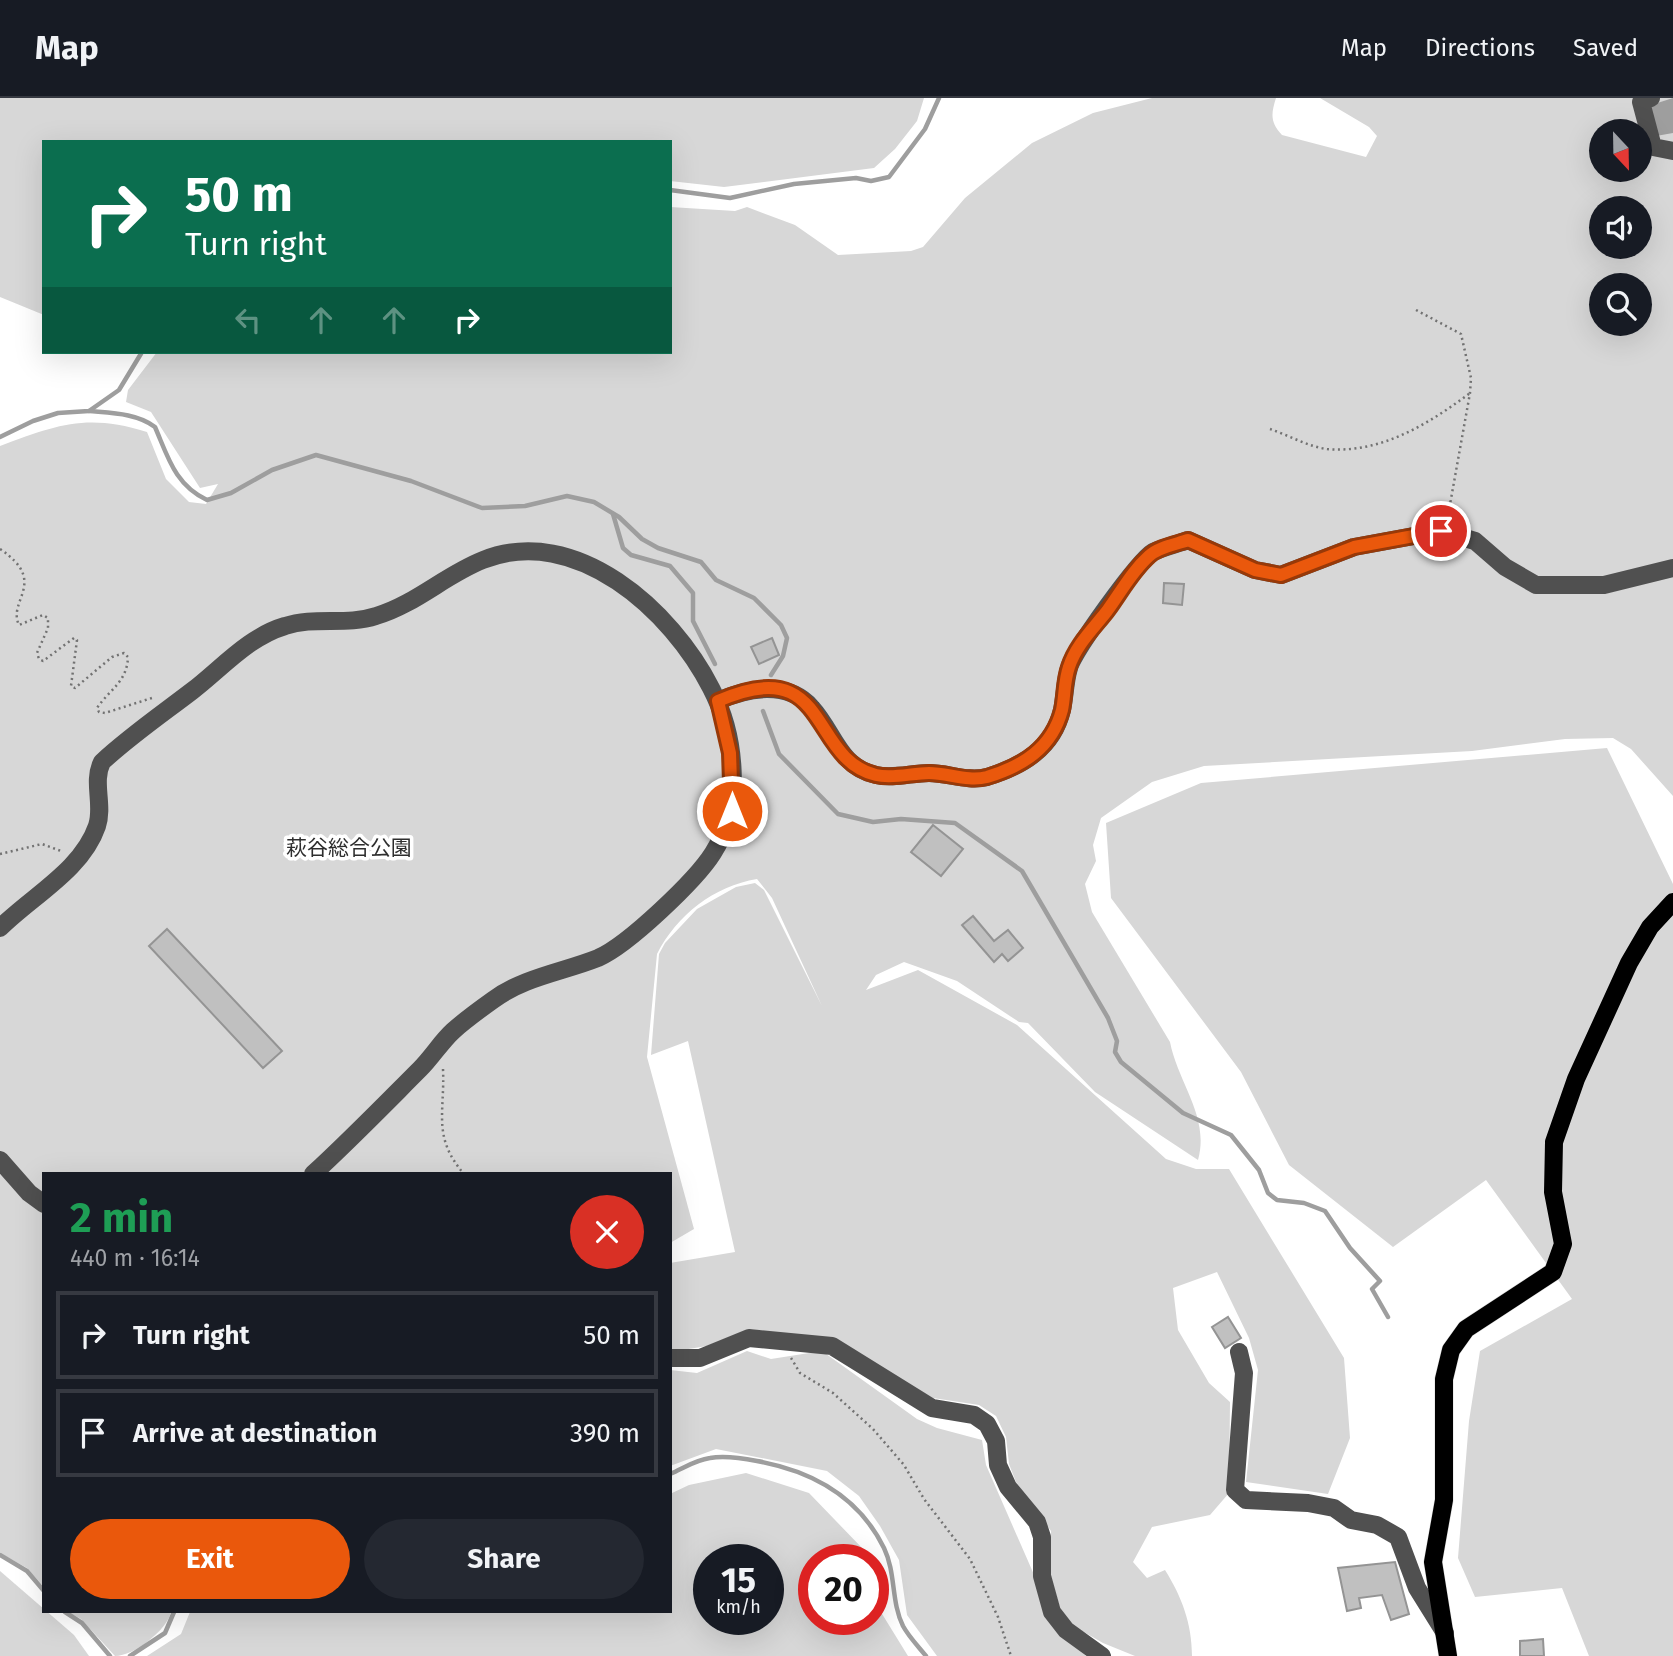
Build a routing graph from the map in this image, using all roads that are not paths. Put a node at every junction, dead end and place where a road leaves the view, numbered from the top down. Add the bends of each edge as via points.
1 (1651, 98) edge
2 (1673, 151) edge
3 (1673, 568) edge
4 (718, 701) junction
5 (1673, 902) edge
6 (0, 928) edge
7 (0, 1160) edge
8 (315, 1172) edge
9 (42, 1204) edge
10 (1239, 1352) dead end
11 (672, 1357) edge
12 (1444, 1633) junction
13 (1102, 1656) edge
14 (1448, 1656) edge

1 - 2 street via 1641,102 1648,138 1653,147
3 - 4 street via 1604,585 1536,585 1505,567 1475,541 1441,531 1354,547 1281,575 1255,570 1188,540 1151,553 1083,640 1069,667 1054,733 1042,748 1014,768 982,778 930,773 876,775 850,762 836,748 813,708 802,699 767,688 737,692
4 - 6 street via 672,627 616,579 555,554 510,552 481,560 414,602 375,617 347,623 300,621 256,639 102,762 98,771 99,822 89,846
4 - 8 street via 730,753 732,811 713,854 621,945 528,981 497,997 451,1032
5 - 12 main road via 1650,927 1629,963 1553,1142 1553,1192 1563,1244 1553,1272 1466,1329 1451,1350 1444,1379 1444,1500 1433,1562
7 - 9 street
10 - 12 street via 1244,1373 1236,1490 1246,1500 1334,1508 1351,1520 1377,1525 1398,1537 1417,1588
11 - 13 street via 700,1358 748,1338 832,1346 932,1408 974,1415 987,1424 1008,1487 1037,1522 1042,1537 1042,1576 1052,1612 1066,1630
12 - 14 main road

